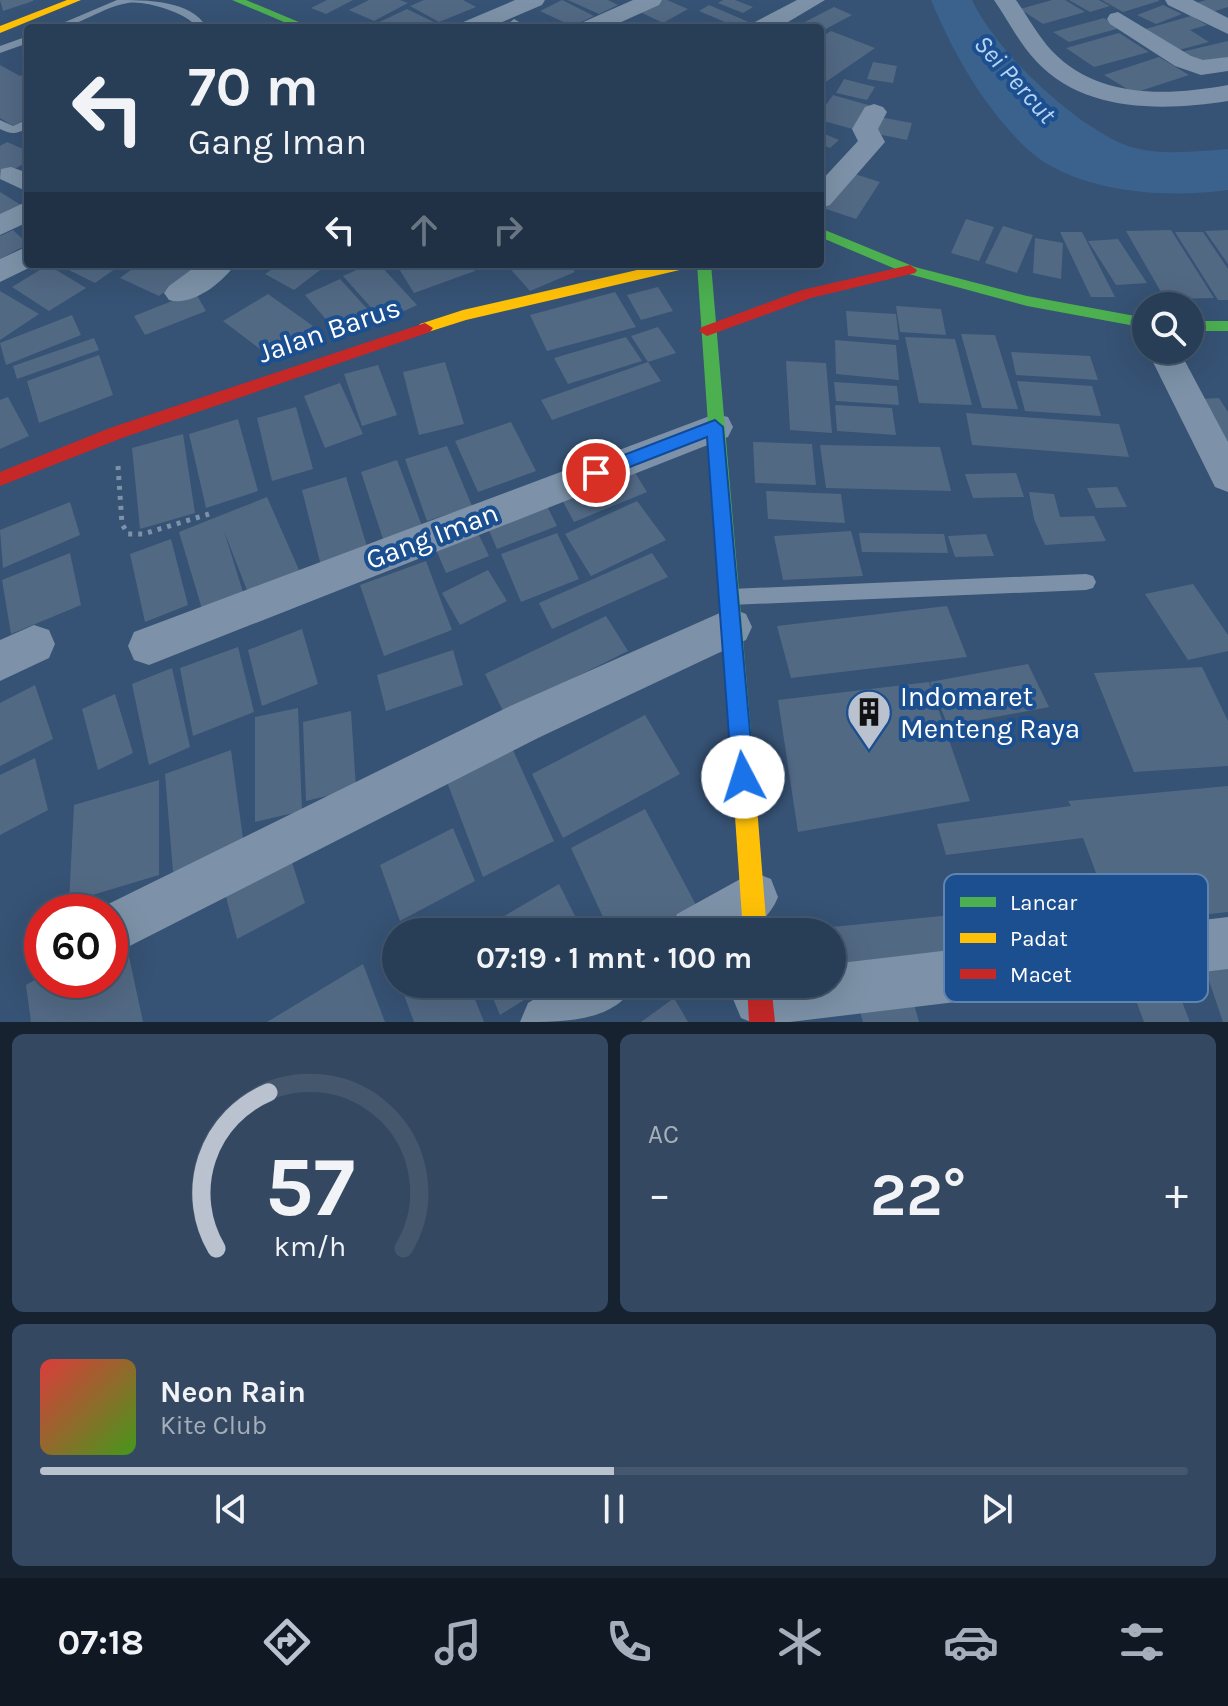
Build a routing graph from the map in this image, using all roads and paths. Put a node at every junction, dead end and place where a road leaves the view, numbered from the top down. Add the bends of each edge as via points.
1 (76, 0) edge
2 (126, 0) edge
3 (133, 0) edge
4 (237, 0) edge
5 (534, 0) edge
6 (651, 0) edge
7 (814, 0) edge
8 (1005, 0) edge
9 (1176, 0) edge
10 (1118, 19) dead end
11 (66, 24) edge
12 (201, 24) edge
13 (298, 24) edge
14 (478, 24) edge
15 (598, 24) edge
16 (769, 24) edge
17 (1228, 27) edge
18 (0, 30) edge
19 (24, 41) edge
20 (0, 50) edge
21 (1228, 64) edge
22 (1228, 93) edge
23 (874, 112) dead end
24 (0, 124) edge
25 (24, 125) edge
26 (824, 195) edge
27 (24, 212) edge
28 (0, 226) edge
29 (824, 234) edge
30 (24, 258) edge
31 (214, 268) edge
32 (667, 268) edge
33 (704, 268) edge
34 (910, 270) junction
35 (0, 272) edge
36 (180, 293) dead end
37 (1132, 320) edge
38 (1204, 326) edge
39 (1228, 326) edge
40 (707, 331) junction
41 (1170, 364) edge
42 (715, 427) junction
43 (116, 433) junction
44 (1228, 477) edge
45 (0, 479) edge
46 (209, 514) dead end
47 (1086, 582) dead end
48 (730, 612) junction
49 (149, 646) dead end
50 (754, 914) edge
51 (128, 921) edge
52 (1228, 943) edge
53 (1208, 946) edge
54 (944, 979) edge
55 (586, 998) edge
56 (760, 1002) edge
57 (547, 1022) edge

1 - 18 main road
2 - 11 lane
3 - 12 lane via 192,15
4 - 13 main road
5 - 14 street
6 - 15 street
7 - 16 street
8 - 22 street via 1045,57 1087,87 1139,100 1185,101
9 - 17 street
10 - 21 street via 1183,61 1201,68
19 - 20 lane
23 - 26 street via 865,129 872,142
24 - 25 lane via 13,131
27 - 28 street
29 - 34 main road
30 - 35 street
31 - 36 street
32 - 43 main road, Jalan Barus via 463,315
33 - 40 main road
34 - 37 main road
34 - 40 main road via 807,294
38 - 39 main road
40 - 42 main road
41 - 44 street
42 - 48 main road
42 - 49 street, Gang Iman
43 - 45 main road, Jalan Barus
43 - 46 path via 122,524 128,534
47 - 48 lane
48 - 50 main road
48 - 51 street
52 - 53 street
54 - 56 street
55 - 57 street

